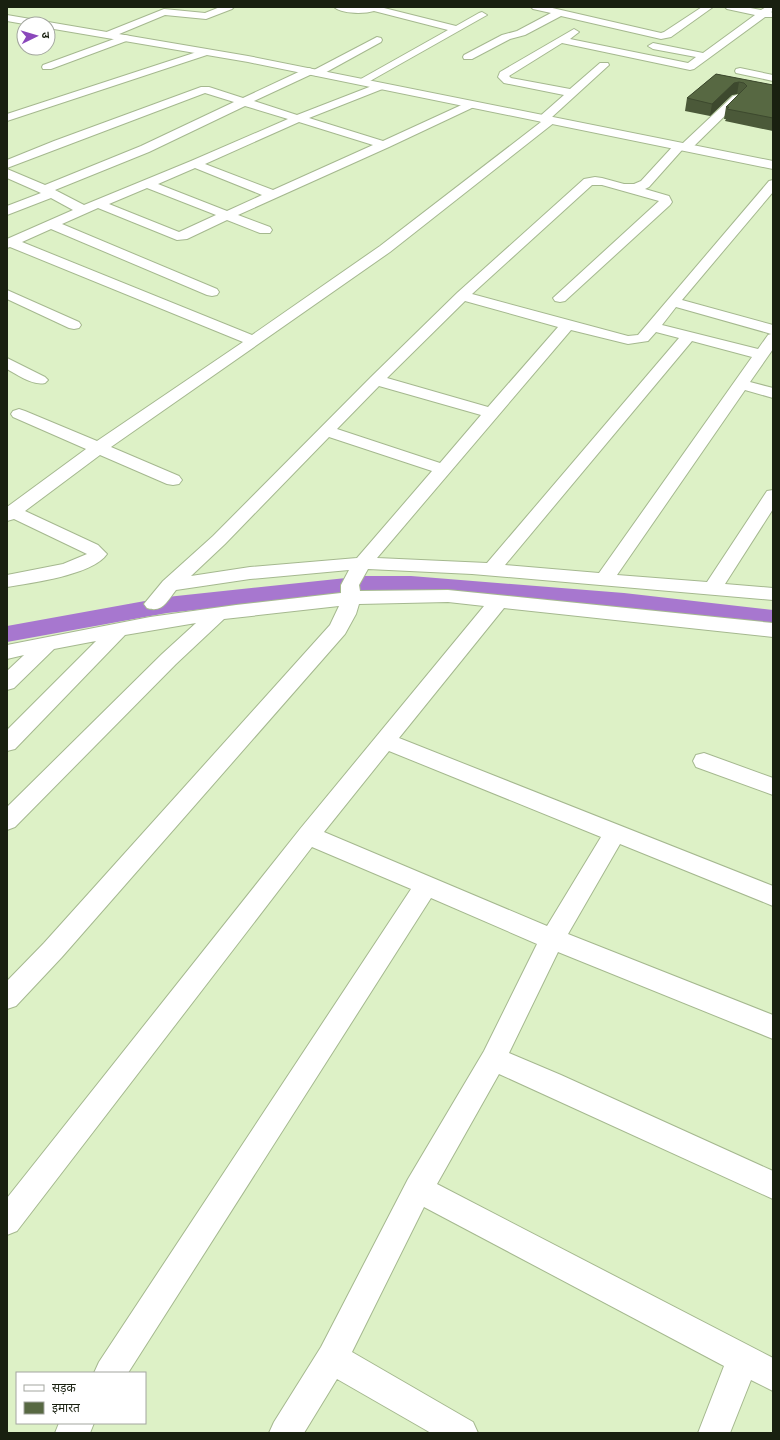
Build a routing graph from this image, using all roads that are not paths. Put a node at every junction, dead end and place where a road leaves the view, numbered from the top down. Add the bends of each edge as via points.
1 (174, 7) edge
2 (229, 7) edge
3 (339, 7) edge
4 (536, 7) edge
5 (708, 7) edge
6 (730, 7) edge
7 (772, 7) edge
8 (378, 8) edge
9 (584, 10) dead end
10 (164, 12) junction
11 (559, 13) junction
12 (762, 14) junction
13 (482, 15) dead end
14 (572, 16) junction
15 (773, 16) edge
16 (593, 21) junction
17 (56, 26) edge
18 (461, 27) junction
19 (479, 28) dead end
20 (493, 30) dead end
21 (514, 35) junction
22 (108, 36) junction
23 (124, 38) junction
24 (378, 40) dead end
25 (559, 41) junction
26 (643, 44) dead end
27 (206, 52) junction
28 (705, 56) junction
29 (468, 57) dead end
30 (604, 65) dead end
31 (47, 67) dead end
32 (740, 71) dead end
33 (313, 72) junction
34 (773, 78) edge
35 (363, 82) junction
36 (381, 86) junction
37 (572, 93) junction
38 (737, 98) edge
39 (244, 102) junction
40 (472, 104) junction
41 (7, 118) edge
42 (299, 118) junction
43 (547, 119) junction
44 (385, 145) junction
45 (683, 146) junction
46 (7, 164) edge
47 (195, 164) junction
48 (773, 165) edge
49 (7, 173) edge
50 (147, 184) junction
51 (773, 184) edge
52 (632, 189) junction
53 (47, 192) junction
54 (272, 194) junction
55 (99, 204) junction
56 (84, 210) junction
57 (7, 211) edge
58 (226, 215) junction
59 (50, 224) junction
60 (265, 230) dead end
61 (8, 243) edge
62 (212, 292) dead end
63 (7, 294) edge
64 (462, 296) junction
65 (560, 298) dead end
66 (673, 302) junction
67 (74, 325) dead end
68 (568, 325) junction
69 (651, 327) junction
70 (773, 330) edge
71 (689, 336) junction
72 (773, 338) edge
73 (254, 342) junction
74 (762, 356) junction
75 (7, 363) edge
76 (40, 380) dead end
77 (376, 380) junction
78 (741, 384) junction
79 (773, 393) edge
80 (490, 413) junction
81 (19, 414) dead end
82 (328, 431) junction
83 (98, 448) junction
84 (442, 469) junction
85 (173, 480) dead end
86 (773, 494) edge
87 (10, 514) edge
88 (362, 563) junction
89 (491, 570) junction
90 (604, 580) junction
91 (7, 581) edge
92 (170, 585) junction
93 (712, 589) junction
94 (773, 594) edge
95 (351, 598) junction
96 (499, 601) junction
97 (218, 614) junction
98 (152, 615) junction
99 (120, 628) junction
100 (773, 630) edge
101 (47, 644) junction
102 (7, 652) edge
103 (7, 682) edge
104 (385, 741) junction
105 (7, 743) edge
106 (704, 761) dead end
107 (773, 787) edge
108 (7, 821) edge
109 (615, 833) junction
110 (308, 834) junction
111 (427, 885) junction
112 (773, 896) edge
113 (552, 939) junction
114 (7, 998) edge
115 (773, 1028) edge
116 (493, 1059) junction
117 (773, 1185) edge
118 (418, 1189) junction
119 (7, 1221) edge
120 (332, 1358) junction
121 (744, 1359) junction
122 (111, 1372) edge
123 (773, 1375) edge
124 (77, 1424) edge
125 (71, 1433) edge
126 (286, 1433) edge
127 (462, 1433) edge
128 (714, 1433) edge

1 - 10 street
2 - 10 street via 208,16
3 - 8 street via 362,11
4 - 11 street
5 - 16 street via 663,36
6 - 12 street
7 - 12 street
8 - 18 street
9 - 14 street
10 - 22 street
11 - 14 street
11 - 21 street
12 - 15 street
12 - 28 street
13 - 18 street
14 - 16 street
16 - 25 street
17 - 22 main road
18 - 19 street
18 - 35 street
20 - 21 street
21 - 25 street
21 - 29 street
22 - 23 main road
23 - 27 main road
23 - 31 street
24 - 33 street
25 - 28 street via 684,67 692,66
25 - 37 street via 503,77
26 - 28 street
27 - 33 main road
27 - 41 street
30 - 37 street
32 - 34 street
33 - 35 main road
33 - 39 street
35 - 36 main road
36 - 40 main road
36 - 42 street
37 - 43 street
38 - 45 street
39 - 42 street
39 - 46 street via 204,89
39 - 53 street
40 - 43 main road
40 - 44 street
42 - 44 street
42 - 47 street
43 - 45 main road
43 - 73 street via 385,249
44 - 54 street
45 - 48 main road
45 - 52 street via 644,184
47 - 50 street
47 - 54 street
49 - 53 street
50 - 55 street
50 - 58 street
51 - 66 street
52 - 64 street via 600,181 588,182
52 - 65 street via 665,199 666,202
53 - 56 street
53 - 57 street
54 - 58 street
55 - 56 street
55 - 58 street via 179,236
56 - 59 street
58 - 60 street
59 - 61 street
59 - 62 street
61 - 73 street
63 - 67 street
64 - 68 street
64 - 77 street
66 - 69 street
66 - 70 street
68 - 69 street via 635,340 643,338
68 - 80 street
69 - 71 street
71 - 74 street
71 - 89 street
72 - 74 street
73 - 83 street
74 - 78 street
75 - 76 street
77 - 80 street
77 - 82 street
78 - 79 street
78 - 90 street
80 - 84 street
81 - 83 street
82 - 84 street
82 - 92 street
83 - 85 street
83 - 87 street
84 - 88 street
86 - 93 street
87 - 91 street via 92,548 98,554 55,571
88 - 89 street
88 - 92 street via 250,573
88 - 95 street via 350,585
89 - 90 street
90 - 93 street
92 - 98 street
93 - 94 street
95 - 96 street via 448,596
95 - 97 street
95 - 114 street via 338,629 53,950
96 - 100 street
96 - 104 street
97 - 98 street
97 - 108 street via 169,659
98 - 99 street
99 - 101 street
99 - 105 street
101 - 102 street
101 - 103 street
104 - 109 street
104 - 110 street
106 - 107 street
109 - 112 street
109 - 113 street
110 - 111 street
110 - 119 street
111 - 113 street
111 - 122 street
113 - 115 street
113 - 116 street
116 - 117 street
116 - 118 street
118 - 120 street
118 - 121 street
120 - 126 street
120 - 127 street
121 - 123 street
121 - 128 street
124 - 125 street

